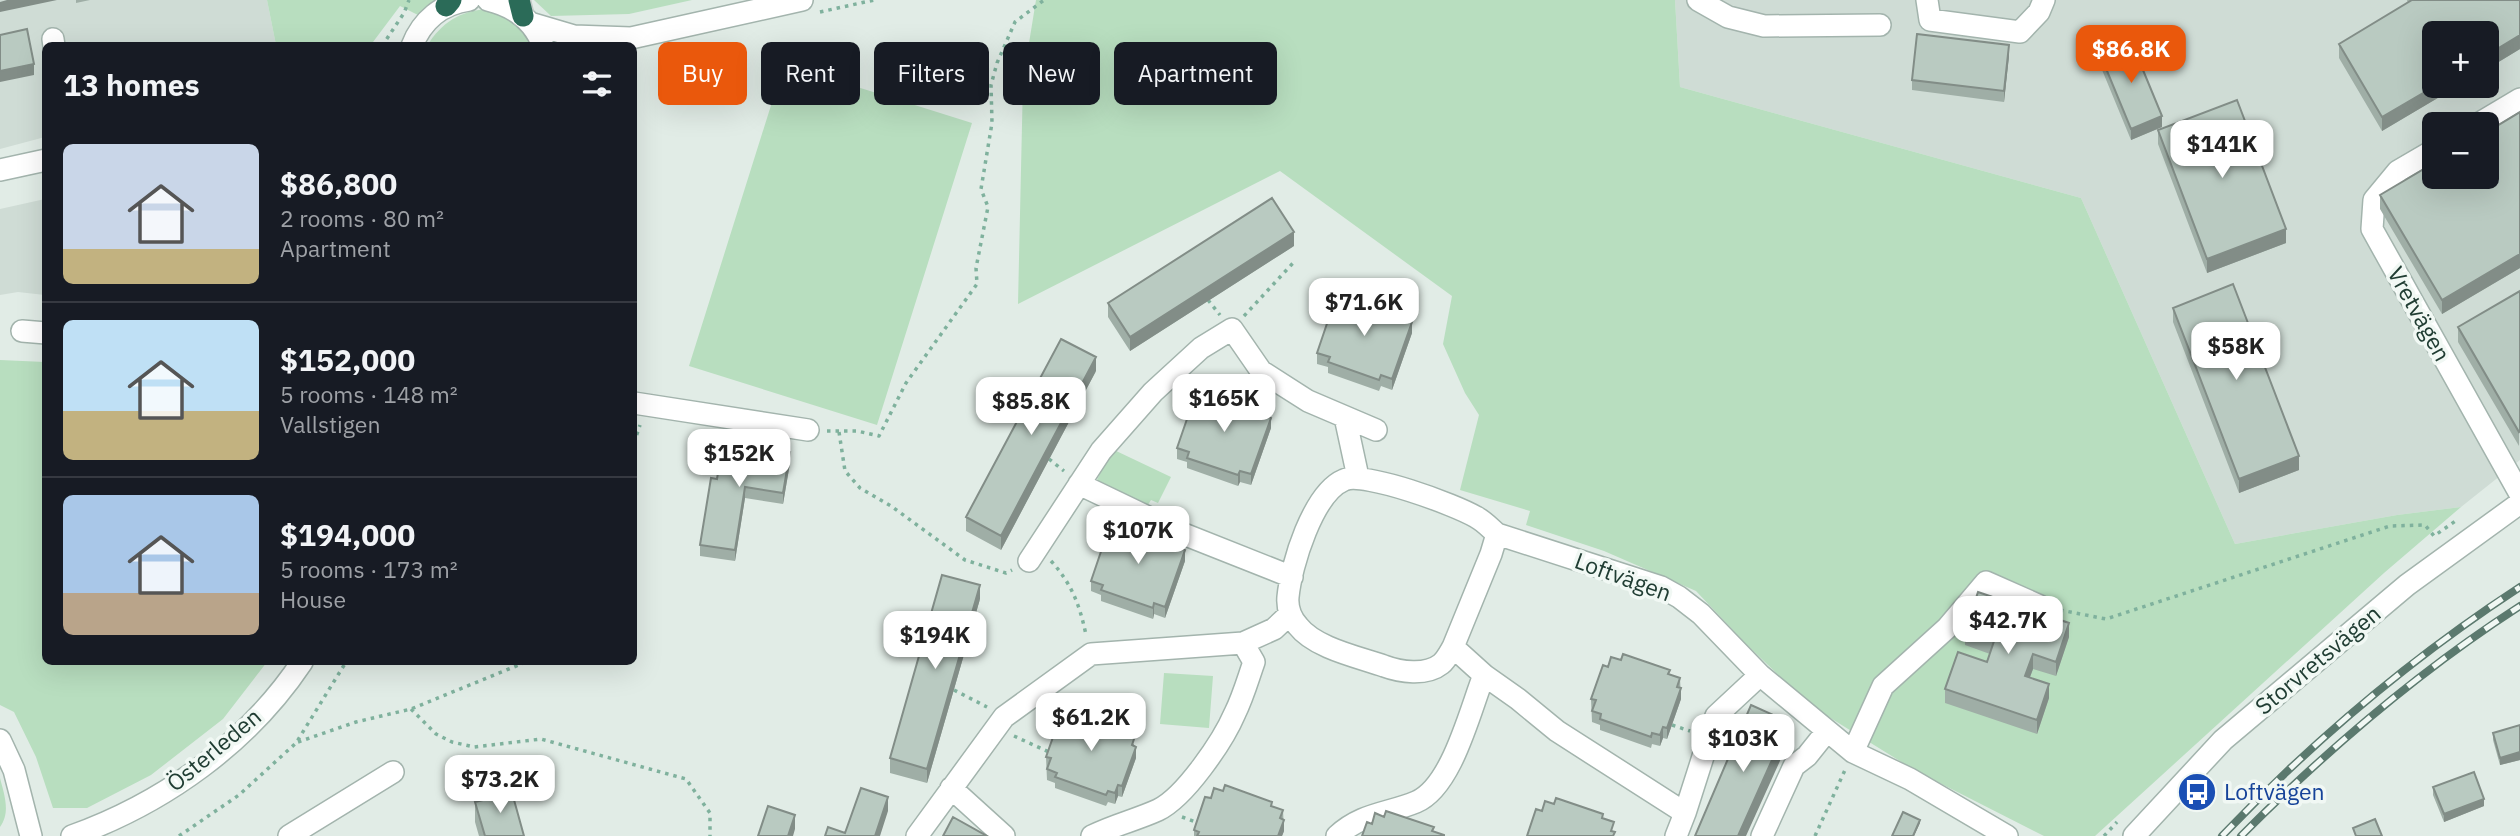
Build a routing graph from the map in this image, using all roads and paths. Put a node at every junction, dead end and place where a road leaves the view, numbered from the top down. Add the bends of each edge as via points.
1 (409, 0) edge
2 (469, 0) edge
3 (488, 0) edge
4 (802, 0) edge
5 (1044, 0) edge
6 (1698, 0) edge
7 (1927, 0) edge
8 (2044, 0) edge
9 (448, 3) edge
10 (747, 6) edge
11 (524, 13) edge
12 (1880, 25) dead end
13 (385, 42) edge
14 (414, 42) edge
15 (541, 42) edge
16 (624, 42) edge
17 (2520, 99) edge
18 (2498, 112) edge
19 (2422, 157) edge
20 (42, 161) edge
21 (0, 170) edge
22 (1293, 263) dead end
23 (1208, 300) edge
24 (1232, 329) junction
25 (22, 331) dead end
26 (42, 333) edge
27 (637, 403) edge
28 (1345, 417) junction
29 (808, 430) joint
30 (1376, 430) dead end
31 (839, 432) junction
32 (1358, 477) junction
33 (1079, 484) junction
34 (2520, 494) edge
35 (2520, 503) edge
36 (2457, 521) dead end
37 (1497, 534) junction
38 (1034, 554) junction
39 (1292, 577) junction
40 (2040, 606) joint
41 (1290, 614) junction
42 (1243, 643) junction
43 (1453, 647) junction
44 (1090, 654) junction
45 (300, 665) edge
46 (344, 665) edge
47 (519, 665) edge
48 (1484, 675) junction
49 (1760, 675) junction
50 (954, 690) edge
51 (411, 709) junction
52 (1000, 722) junction
53 (1827, 731) junction
54 (0, 740) edge
55 (296, 743) junction
56 (1853, 752) junction
57 (1051, 753) edge
58 (393, 772) dead end
59 (951, 788) junction
60 (1685, 813) junction
61 (31, 836) edge
62 (72, 836) edge
63 (179, 836) edge
64 (289, 836) edge
65 (710, 836) edge
66 (917, 836) edge
67 (1004, 836) edge
68 (1092, 836) edge
69 (1337, 836) edge
70 (1676, 836) edge
71 (1762, 836) edge
72 (1815, 836) edge
73 (2007, 836) edge
74 (2134, 836) edge

1 - 13 path
2 - 9 street
3 - 11 street
4 - 10 street
5 - 31 path via 1014,22 991,85 992,123 981,189 988,207 977,285 906,383 879,436
6 - 12 street via 1728,17 1764,26
7 - 8 street via 1930,20 2020,32
9 - 14 street via 423,25
10 - 16 street
11 - 15 street
11 - 16 street via 574,36
17 - 18 street
19 - 34 street, Vretvägen via 2398,171 2374,200 2372,229
20 - 21 street
22 - 24 path
23 - 24 path
24 - 28 street via 1261,370 1308,401
24 - 33 street via 1201,348 1153,392 1101,451
25 - 26 street
27 - 29 street
28 - 30 street
28 - 32 street
29 - 31 path
31 - 38 path via 845,471 860,488 965,560 1006,573
32 - 37 street, Loftvägen via 1432,498 1477,517
32 - 39 street via 1328,490 1317,506
33 - 38 street
33 - 39 street via 1181,533
35 - 74 street, Storvretsvägen via 2407,585 2223,740
36 - 40 path via 2434,536 2425,525 2390,526 2106,619
37 - 43 street
37 - 49 street, Loftvägen via 1661,587 1701,614
38 - 44 path via 1062,573 1080,606
39 - 41 street via 1287,599
40 - 56 street via 1986,582 1947,628 1882,686
41 - 42 street via 1273,629
41 - 43 street via 1315,641 1394,669 1419,672 1434,668
42 - 44 street
42 - 68 street via 1254,662 1235,714 1184,789 1160,809
43 - 48 street
44 - 52 street
45 - 62 street, Österleden via 240,734 184,781 138,809
46 - 55 path
47 - 51 path
48 - 60 street via 1557,731
48 - 69 street via 1446,775 1433,792 1366,816
49 - 53 street, Loftvägen
49 - 60 street via 1716,716
50 - 52 path via 968,695
51 - 55 path
51 - 65 path via 436,734 452,742 474,747 541,739 686,779 710,813
52 - 57 path
52 - 59 street
53 - 56 street, Loftvägen
53 - 71 street via 1794,766
54 - 61 street via 15,770
55 - 63 path via 239,795
56 - 72 path
56 - 73 street, Loftvägen via 1910,779
58 - 64 street
59 - 66 street
59 - 67 street
60 - 70 street

